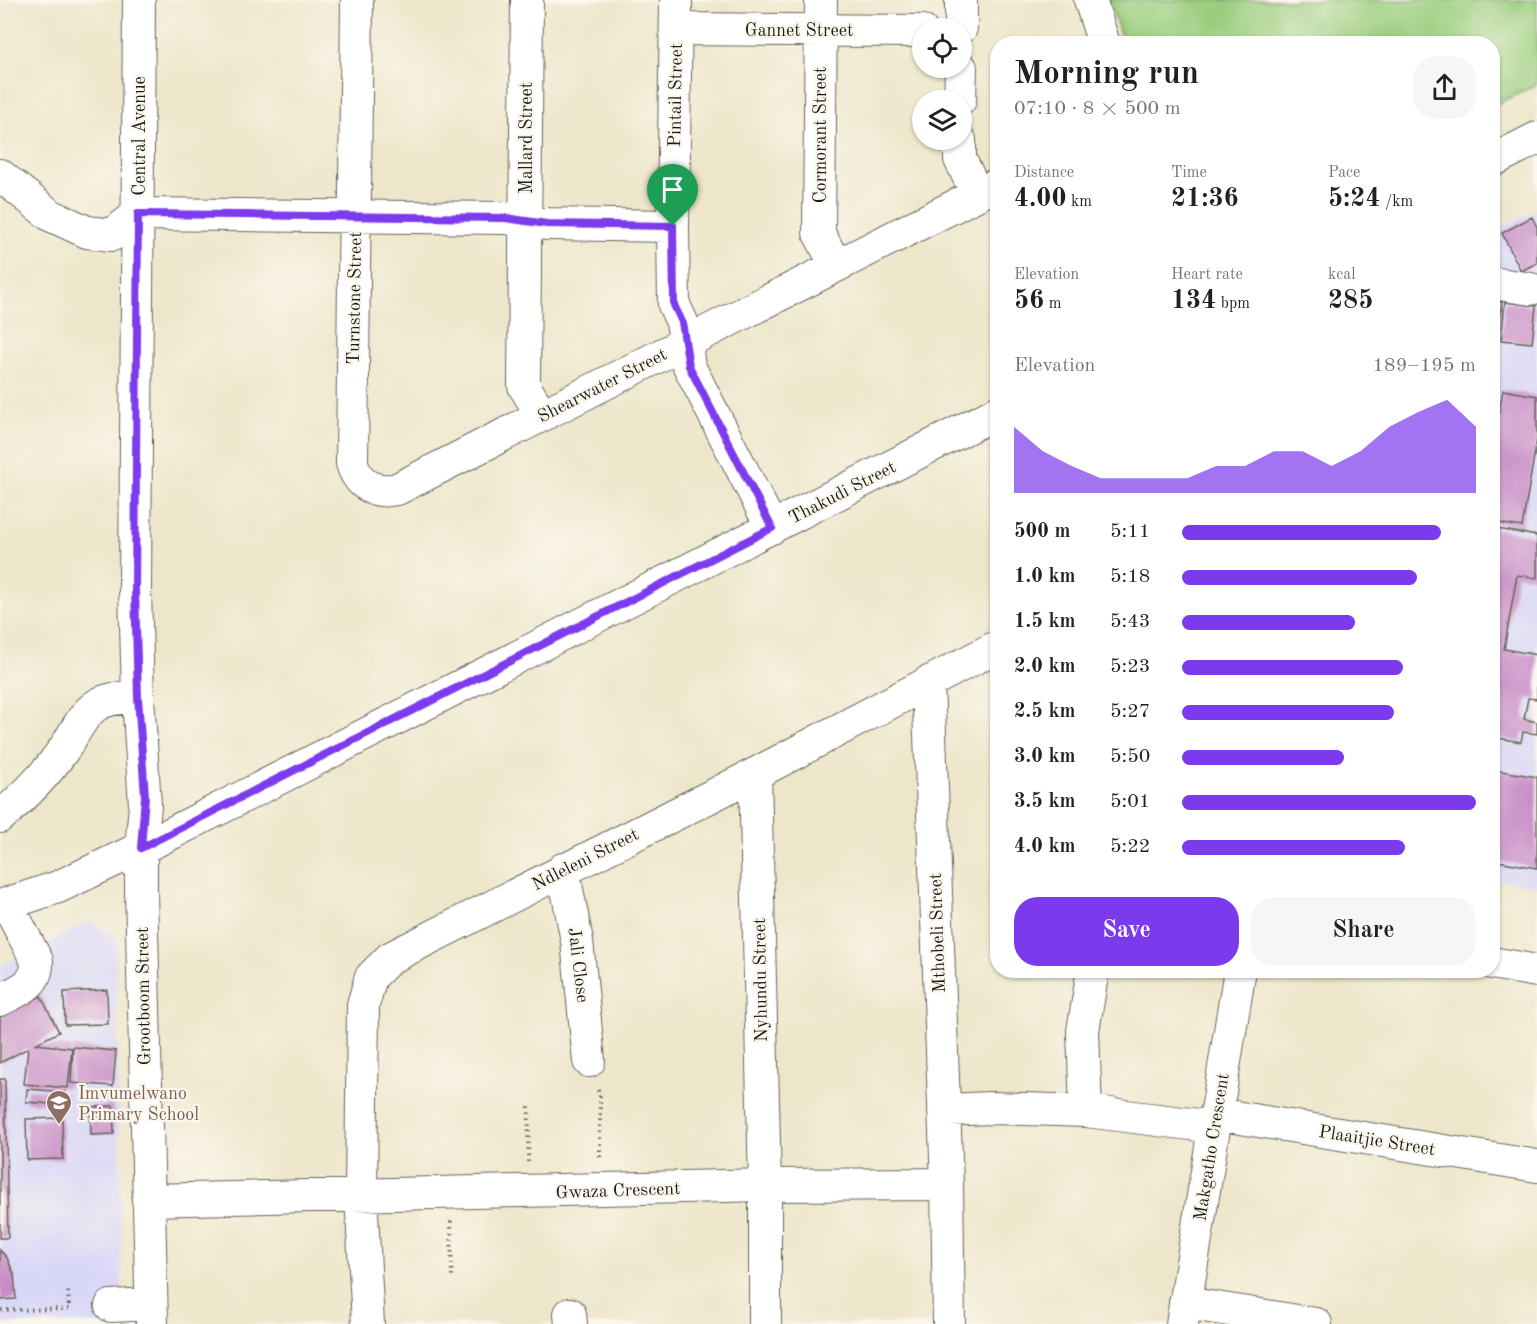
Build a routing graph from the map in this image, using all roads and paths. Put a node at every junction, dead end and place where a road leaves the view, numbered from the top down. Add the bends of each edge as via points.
1 (140, 0) edge
2 (357, 0) edge
3 (527, 0) edge
4 (961, 0) edge
5 (1090, 0) edge
6 (676, 14) edge
7 (821, 15) edge
8 (961, 18) edge
9 (912, 29) edge
10 (1101, 36) edge
11 (1537, 138) edge
12 (960, 150) edge
13 (1500, 157) edge
14 (0, 175) edge
15 (987, 189) edge
16 (138, 214) junction
17 (355, 216) junction
18 (526, 221) junction
19 (673, 226) junction
20 (836, 266) junction
21 (1500, 284) edge
22 (1531, 289) dead end
23 (685, 343) junction
24 (542, 416) junction
25 (990, 416) edge
26 (365, 485) joint
27 (772, 528) junction
28 (990, 650) edge
29 (928, 682) junction
30 (138, 697) junction
31 (755, 774) junction
32 (0, 817) edge
33 (141, 848) junction
34 (563, 869) junction
35 (3, 905) edge
36 (1500, 964) edge
37 (1537, 971) edge
38 (1092, 978) edge
39 (1239, 978) edge
40 (0, 1000) edge
41 (589, 1061) joint
42 (529, 1102) dead end
43 (944, 1110) junction
44 (1086, 1111) junction
45 (1215, 1120) junction
46 (1537, 1166) edge
47 (947, 1184) junction
48 (765, 1185) junction
49 (600, 1191) junction
50 (527, 1192) junction
51 (457, 1194) junction
52 (361, 1195) junction
53 (148, 1200) junction
54 (452, 1281) dead end
55 (68, 1290) dead end
56 (111, 1306) dead end
57 (1, 1310) edge
58 (1183, 1313) edge
59 (152, 1314) edge
60 (368, 1324) edge
61 (765, 1324) edge
62 (949, 1324) edge
63 (1316, 1324) edge

1 - 16 street, Central Avenue
2 - 17 street, Turnstone Street
3 - 18 street, Mallard Street
4 - 8 street
5 - 10 street
6 - 7 street, Gannet Street
6 - 19 street, Pintail Street
7 - 9 street, Gannet Street
7 - 20 street, Cormorant Street via 819,233
11 - 13 street
12 - 15 street via 960,159
14 - 16 street via 50,215 87,232 112,235
15 - 20 street, Shearwater Street
16 - 17 street
16 - 30 street, Central Avenue
17 - 18 street
17 - 26 street, Turnstone Street via 352,463
18 - 19 street
18 - 24 street, Mallard Street via 524,386
19 - 23 street, Pintail Street via 674,305
20 - 23 street, Shearwater Street
21 - 22 street
23 - 24 street, Shearwater Street
23 - 27 street, Pintail Street via 689,366
24 - 26 street, Shearwater Street via 397,489 387,492
25 - 27 street, Thakudi Street
27 - 33 street, Thakudi Street
28 - 29 street, Ndleleni Street
29 - 31 street, Ndleleni Street
29 - 43 street, Mthobeli Street
30 - 32 street via 106,700 88,712 40,778
30 - 33 street, Central Avenue via 145,796
31 - 34 street, Ndleleni Street
31 - 48 street, Nyhundu Street
33 - 35 street, Thakudi Street via 58,887
33 - 53 street, Grootboom Street
34 - 41 street, Jali Close via 577,942
34 - 52 street, Ndleleni Street via 390,958 370,977 363,1005
35 - 40 street via 37,968 32,981
36 - 37 street
38 - 44 street via 1083,1031
39 - 45 street, Makgatho Crescent
41 - 49 path via 600,1095
42 - 50 path
43 - 44 street, Plaaitjie Street
43 - 47 street, Mthobeli Street
44 - 45 street, Plaaitjie Street
45 - 46 street, Plaaitjie Street
45 - 58 street, Makgatho Crescent
47 - 48 street, Gwaza Crescent
47 - 62 street
48 - 49 street, Gwaza Crescent
48 - 61 street, Nyhundu Street
49 - 50 street, Gwaza Crescent
50 - 51 street, Gwaza Crescent
51 - 52 street, Gwaza Crescent
51 - 54 path via 458,1215 451,1216
52 - 53 street, Gwaza Crescent
52 - 60 street, Ndleleni Street
53 - 59 street, Grootboom Street
55 - 57 path via 69,1309
56 - 59 street
58 - 63 street

